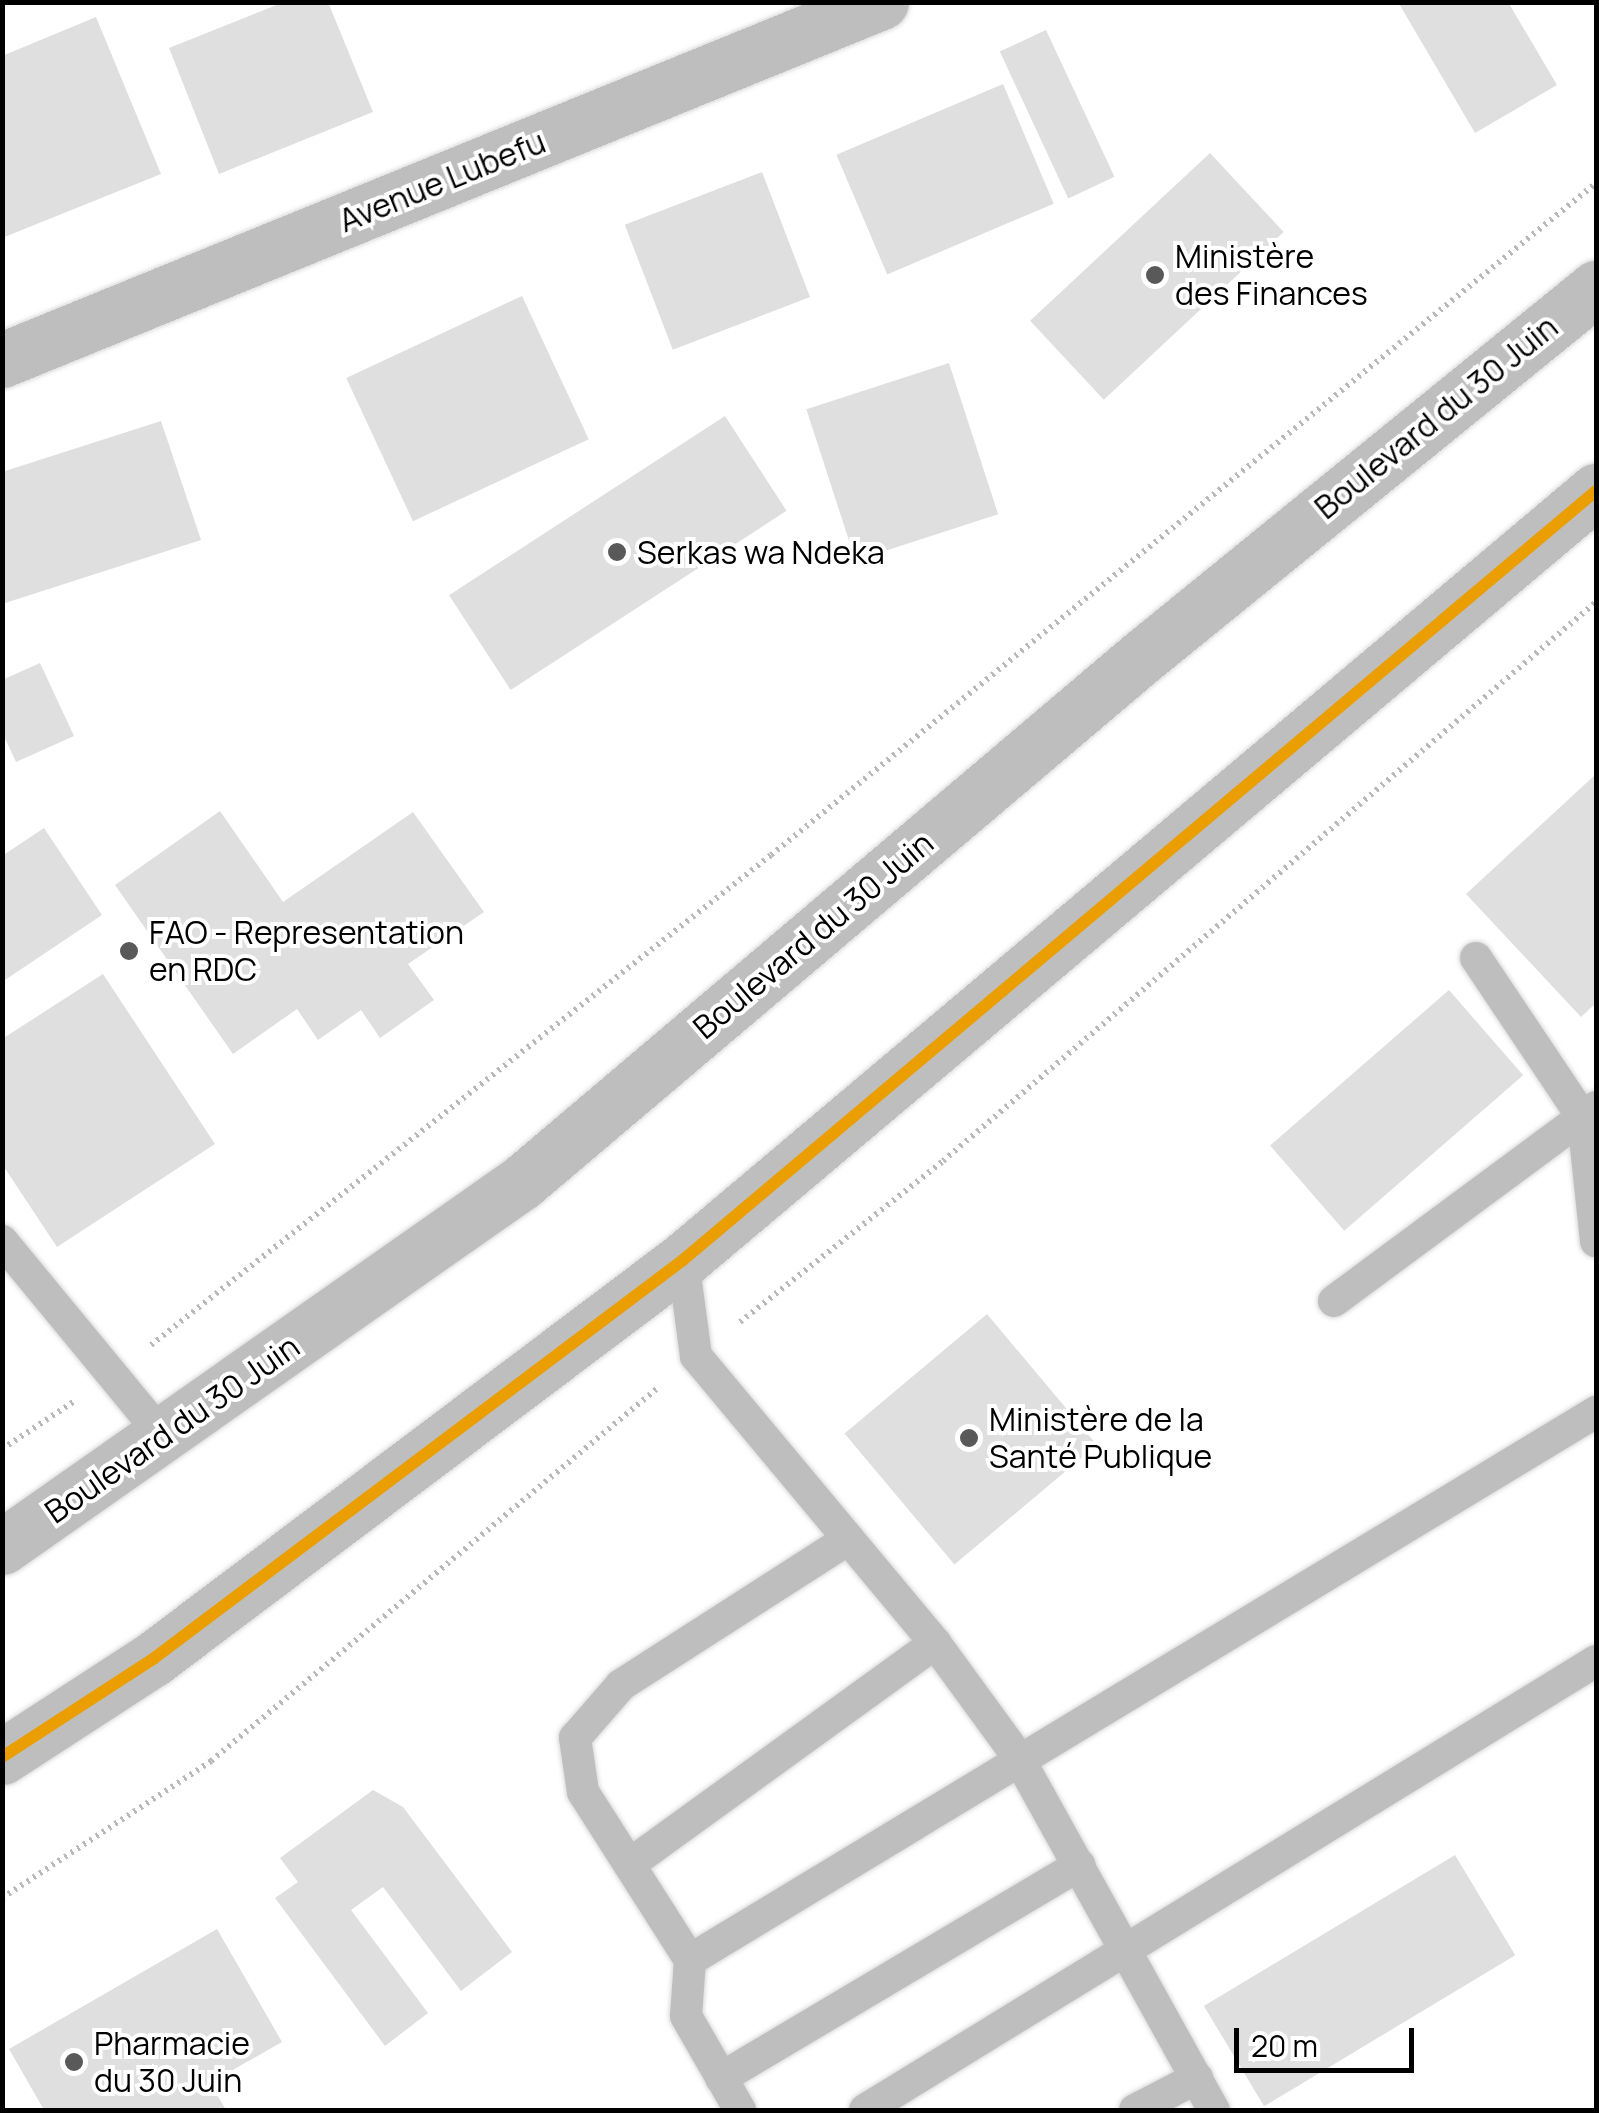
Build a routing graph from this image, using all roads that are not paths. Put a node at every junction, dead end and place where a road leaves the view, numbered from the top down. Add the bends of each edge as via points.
1 (881, 2) edge
2 (1596, 288) edge
3 (2, 360) edge
4 (1596, 491) edge
5 (1476, 958) dead end
6 (1590, 1113) edge
7 (1596, 1241) edge
8 (2, 1242) edge
9 (683, 1260) junction
10 (1334, 1301) dead end
11 (1596, 1412) edge
12 (163, 1436) junction
13 (848, 1539) junction
14 (2, 1547) edge
15 (934, 1643) junction
16 (1596, 1662) edge
17 (2, 1758) edge
18 (1018, 1758) junction
19 (630, 1864) junction
20 (1080, 1866) junction
21 (1131, 1953) junction
22 (690, 1960) junction
23 (722, 2078) junction
24 (1197, 2078) junction
25 (740, 2110) edge
26 (865, 2110) edge
27 (1135, 2110) edge
28 (1214, 2110) edge

1 - 3 main road, Avenue Lubefu
2 - 12 main road, Boulevard du 30 Juin via 1142,656 522,1182
4 - 9 main road
5 - 6 lane
6 - 7 lane
6 - 10 lane
8 - 12 lane
9 - 13 lane via 696,1356
9 - 17 main road via 153,1659
11 - 18 lane
12 - 14 main road, Boulevard du 30 Juin
13 - 15 lane
13 - 19 lane via 621,1685 575,1738 583,1792
15 - 18 lane
15 - 19 lane
16 - 21 lane
18 - 20 lane
18 - 22 lane
19 - 22 lane
20 - 21 lane
20 - 23 lane
21 - 24 lane
21 - 26 lane
22 - 23 lane via 686,2016
23 - 25 lane
24 - 27 lane
24 - 28 lane

